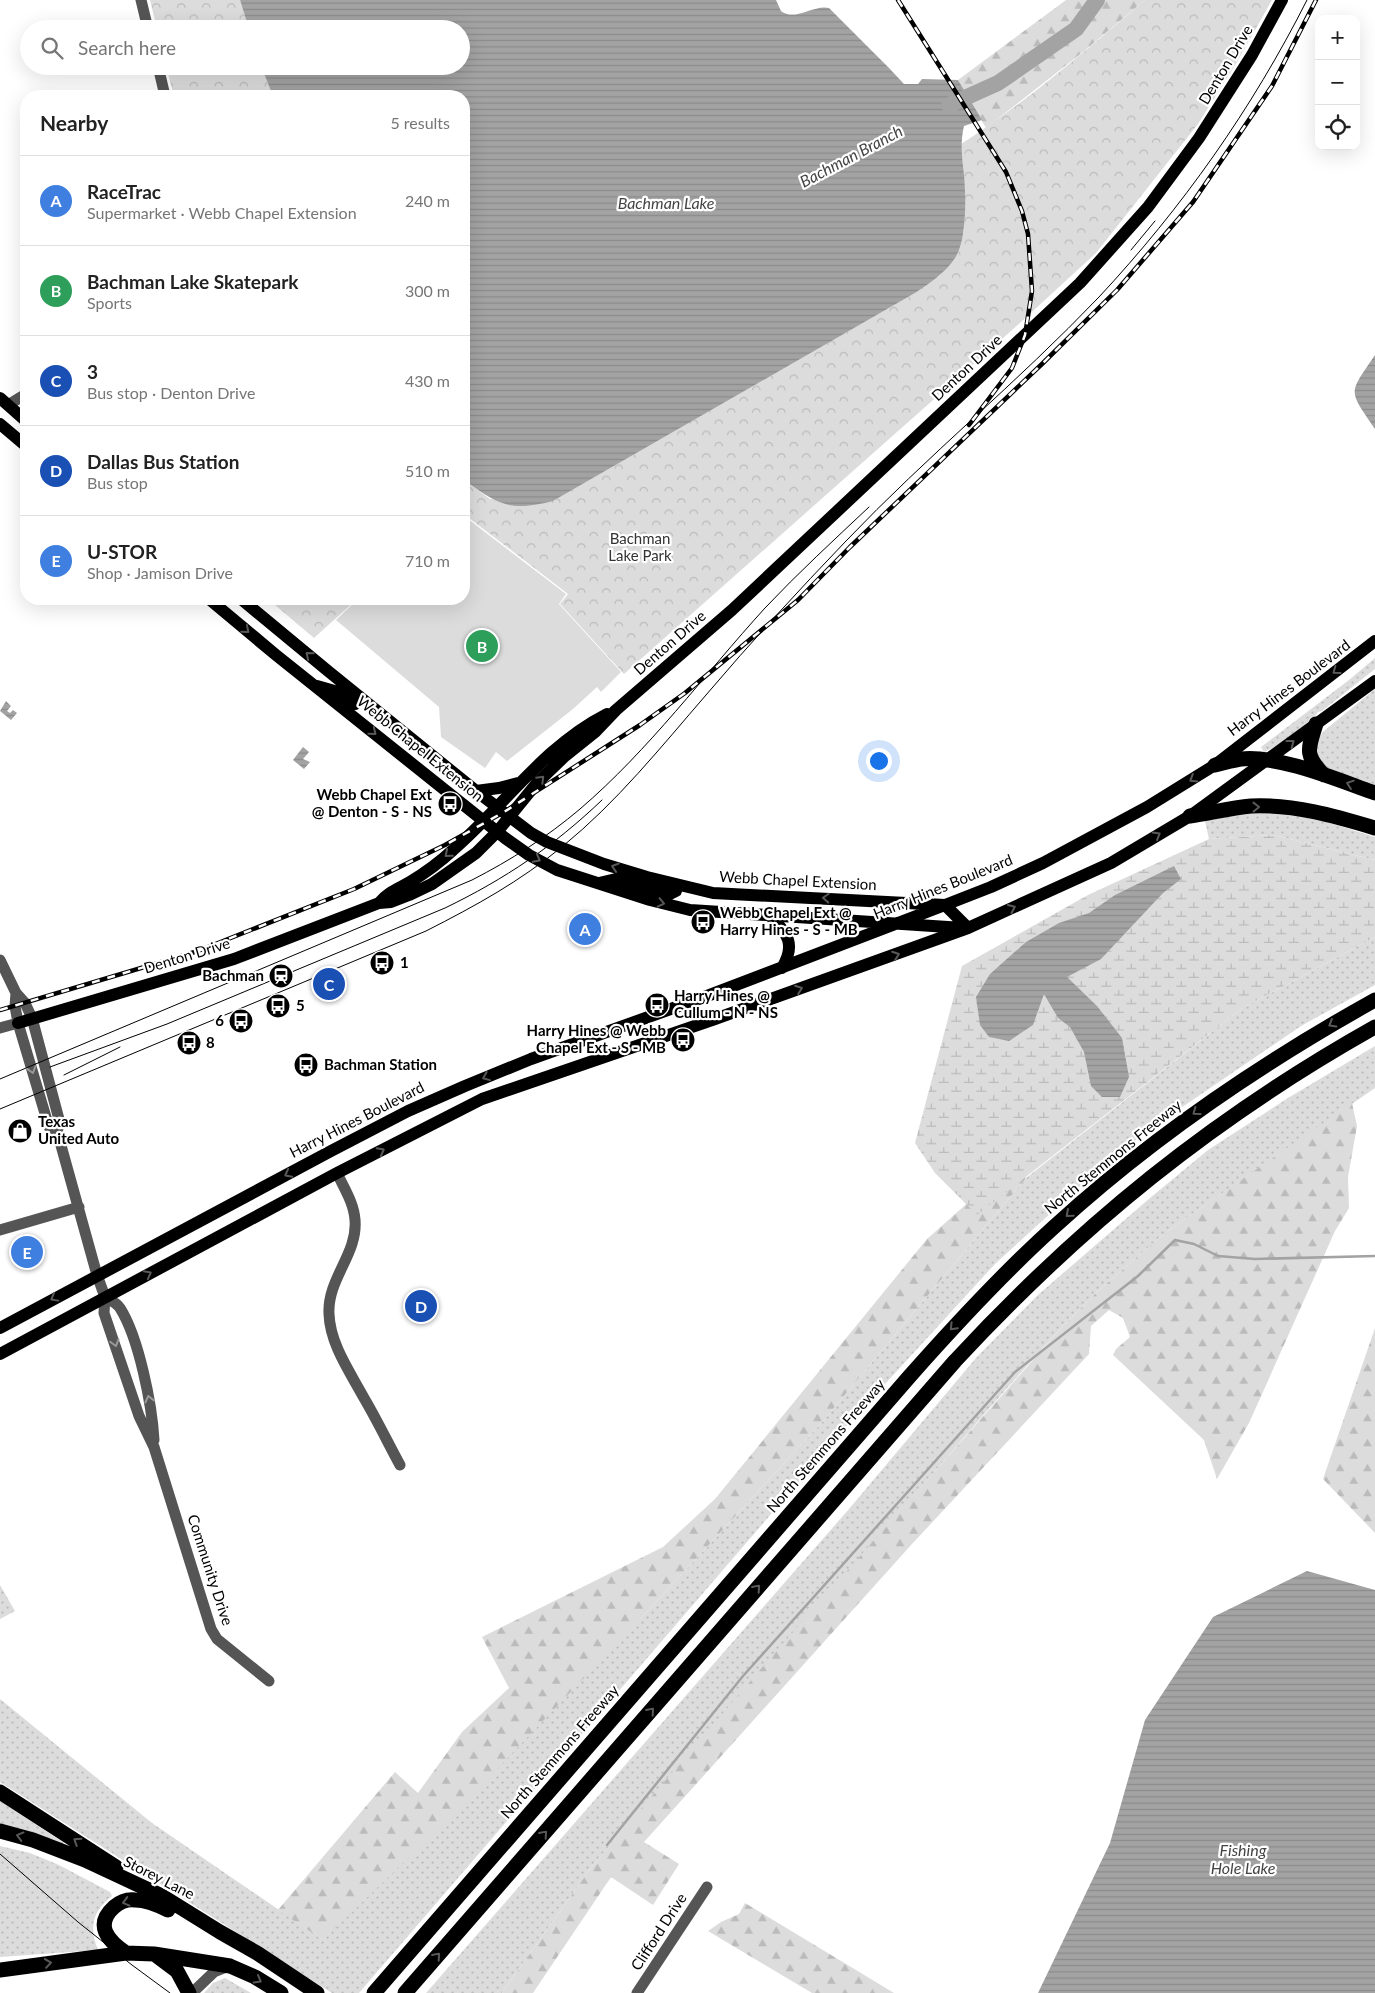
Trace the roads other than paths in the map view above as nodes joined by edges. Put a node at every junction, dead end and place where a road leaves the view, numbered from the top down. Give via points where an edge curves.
1 (142, 0) edge
2 (1282, 0) edge
3 (146, 20) edge
4 (160, 75) edge
5 (164, 90) edge
6 (20, 397) edge
7 (3, 404) edge
8 (20, 416) edge
9 (0, 424) edge
10 (20, 441) edge
11 (216, 605) edge
12 (248, 605) edge
13 (290, 639) junction
14 (1375, 641) edge
15 (276, 655) junction
16 (1375, 681) edge
17 (315, 686) junction
18 (616, 710) junction
19 (381, 714) junction
20 (1316, 724) junction
21 (1267, 760) junction
22 (1215, 765) junction
23 (1325, 776) junction
24 (518, 783) junction
25 (476, 791) junction
26 (1375, 793) edge
27 (497, 806) junction
28 (510, 816) junction
29 (1190, 816) junction
30 (484, 820) junction
31 (1375, 828) edge
32 (497, 832) junction
33 (599, 883) junction
34 (677, 885) junction
35 (379, 903) junction
36 (945, 905) junction
37 (770, 916) junction
38 (899, 923) junction
39 (968, 928) junction
40 (0, 960) edge
41 (782, 968) junction
42 (16, 992) junction
43 (707, 996) junction
44 (1375, 1000) edge
45 (32, 1018) junction
46 (715, 1019) junction
47 (18, 1023) junction
48 (1375, 1027) edge
49 (0, 1028) edge
50 (531, 1059) junction
51 (538, 1080) junction
52 (57, 1131) junction
53 (331, 1151) junction
54 (338, 1173) junction
55 (79, 1207) junction
56 (0, 1230) edge
57 (97, 1275) junction
58 (105, 1296) junction
59 (0, 1328) edge
60 (0, 1354) edge
61 (154, 1447) junction
62 (400, 1466) dead end
63 (269, 1681) dead end
64 (0, 1792) edge
65 (0, 1831) edge
66 (707, 1887) dead end
67 (162, 1896) junction
68 (220, 1932) junction
69 (126, 1953) junction
70 (154, 1954) junction
71 (230, 1966) junction
72 (0, 1970) edge
73 (191, 1993) edge
74 (281, 1993) edge
75 (317, 1993) edge
76 (374, 1993) edge
77 (405, 1993) edge
78 (637, 1993) edge

1 - 3 street
2 - 18 main road, Denton Drive via 1252,55 1199,138 1148,207 1087,276 732,610
4 - 5 street
6 - 7 street
7 - 8 main road
9 - 10 main road
11 -> 15 main road, Webb Chapel Extension
12 - 13 main road, Webb Chapel Extension
13 - 15 main road
19 -> 13 main road, Webb Chapel Extension
14 -> 22 main road, Harry Hines Boulevard
15 - 17 main road, Webb Chapel Extension
16 - 20 main road
17 - 19 main road via 338,692 370,716
17 -> 30 main road, Webb Chapel Extension
18 - 24 main road, Denton Drive via 582,729
28 -> 18 main road, Denton Drive via 537,783
19 - 25 main road, Webb Chapel Extension
21 -> 20 main road
20 - 23 highway via 1309,754 1313,764
21 - 22 highway via 1243,759
21 - 23 highway
21 - 29 main road
22 -> 36 main road, Harry Hines Boulevard via 1088,840 991,887
26 -> 23 highway
24 - 25 main road
24 - 27 main road, Denton Drive
25 - 27 main road, Webb Chapel Extension
27 - 28 main road, Webb Chapel Extension
27 - 30 main road, Denton Drive
28 - 32 main road, Denton Drive
34 -> 28 main road, Webb Chapel Extension via 565,850 532,833
29 -> 31 highway via 1251,806 1276,807 1330,814
39 -> 29 main road via 1111,863
30 - 32 main road, Webb Chapel Extension
30 -> 35 main road, Denton Drive via 439,862 387,894
32 -> 33 main road, Webb Chapel Extension via 557,870
32 - 35 main road, Denton Drive via 476,853 432,884 391,902
33 - 34 main road via 616,879 670,894 676,891
33 -> 37 main road, Webb Chapel Extension via 690,910
36 -> 34 main road, Webb Chapel Extension via 713,893
35 - 45 main road, Denton Drive via 234,958
36 - 38 main road, Harry Hines Boulevard
36 - 39 main road
37 - 38 main road, Webb Chapel Extension
37 - 41 main road via 788,937 788,958
38 - 39 main road, Webb Chapel Extension
38 - 41 main road, Harry Hines Boulevard
46 -> 39 main road
40 - 42 street, Community Drive
41 - 43 main road, Harry Hines Boulevard
42 - 45 street, Community Drive
42 - 47 street, Community Drive
43 - 46 main road
43 - 50 main road, Harry Hines Boulevard
44 -> 76 highway, North Stemmons Freeway via 1212,1100 1123,1168 1018,1261 909,1377
45 - 47 main road, Denton Drive
45 - 52 street, Community Drive via 60,1123
46 - 51 main road
47 - 49 street, Denton Drive
47 -> 52 street, Community Drive via 49,1127
77 -> 48 highway via 955,1361 1025,1288 1099,1219 1216,1127 1300,1070
50 - 51 main road
50 -> 53 main road, Harry Hines Boulevard via 408,1111
54 -> 51 main road via 471,1104
52 - 55 street, Community Drive
53 - 54 main road
53 -> 57 main road, Harry Hines Boulevard
58 -> 54 main road
54 - 62 street via 352,1206 356,1230 332,1287 330,1326 340,1354
55 - 56 street
55 - 57 street, Community Drive
57 - 58 street, Community Drive
57 -> 59 main road, Harry Hines Boulevard
58 - 60 main road
58 -> 61 street, Community Drive via 104,1313 139,1416
61 -> 58 street, Community Drive via 152,1413 130,1330 118,1305
61 - 63 street, Community Drive via 211,1629 217,1639
67 -> 64 highway
67 -> 65 highway, Storey Lane via 84,1860
66 - 78 street, Clifford Drive
67 - 68 highway, Storey Lane
68 -> 69 highway via 144,1900 133,1899 120,1902 104,1920 104,1928 115,1946
68 - 75 highway, Storey Lane
69 - 70 highway
72 -> 69 highway
70 - 71 highway
70 - 73 highway via 178,1971
71 - 73 street via 214,1972
71 -> 74 highway

